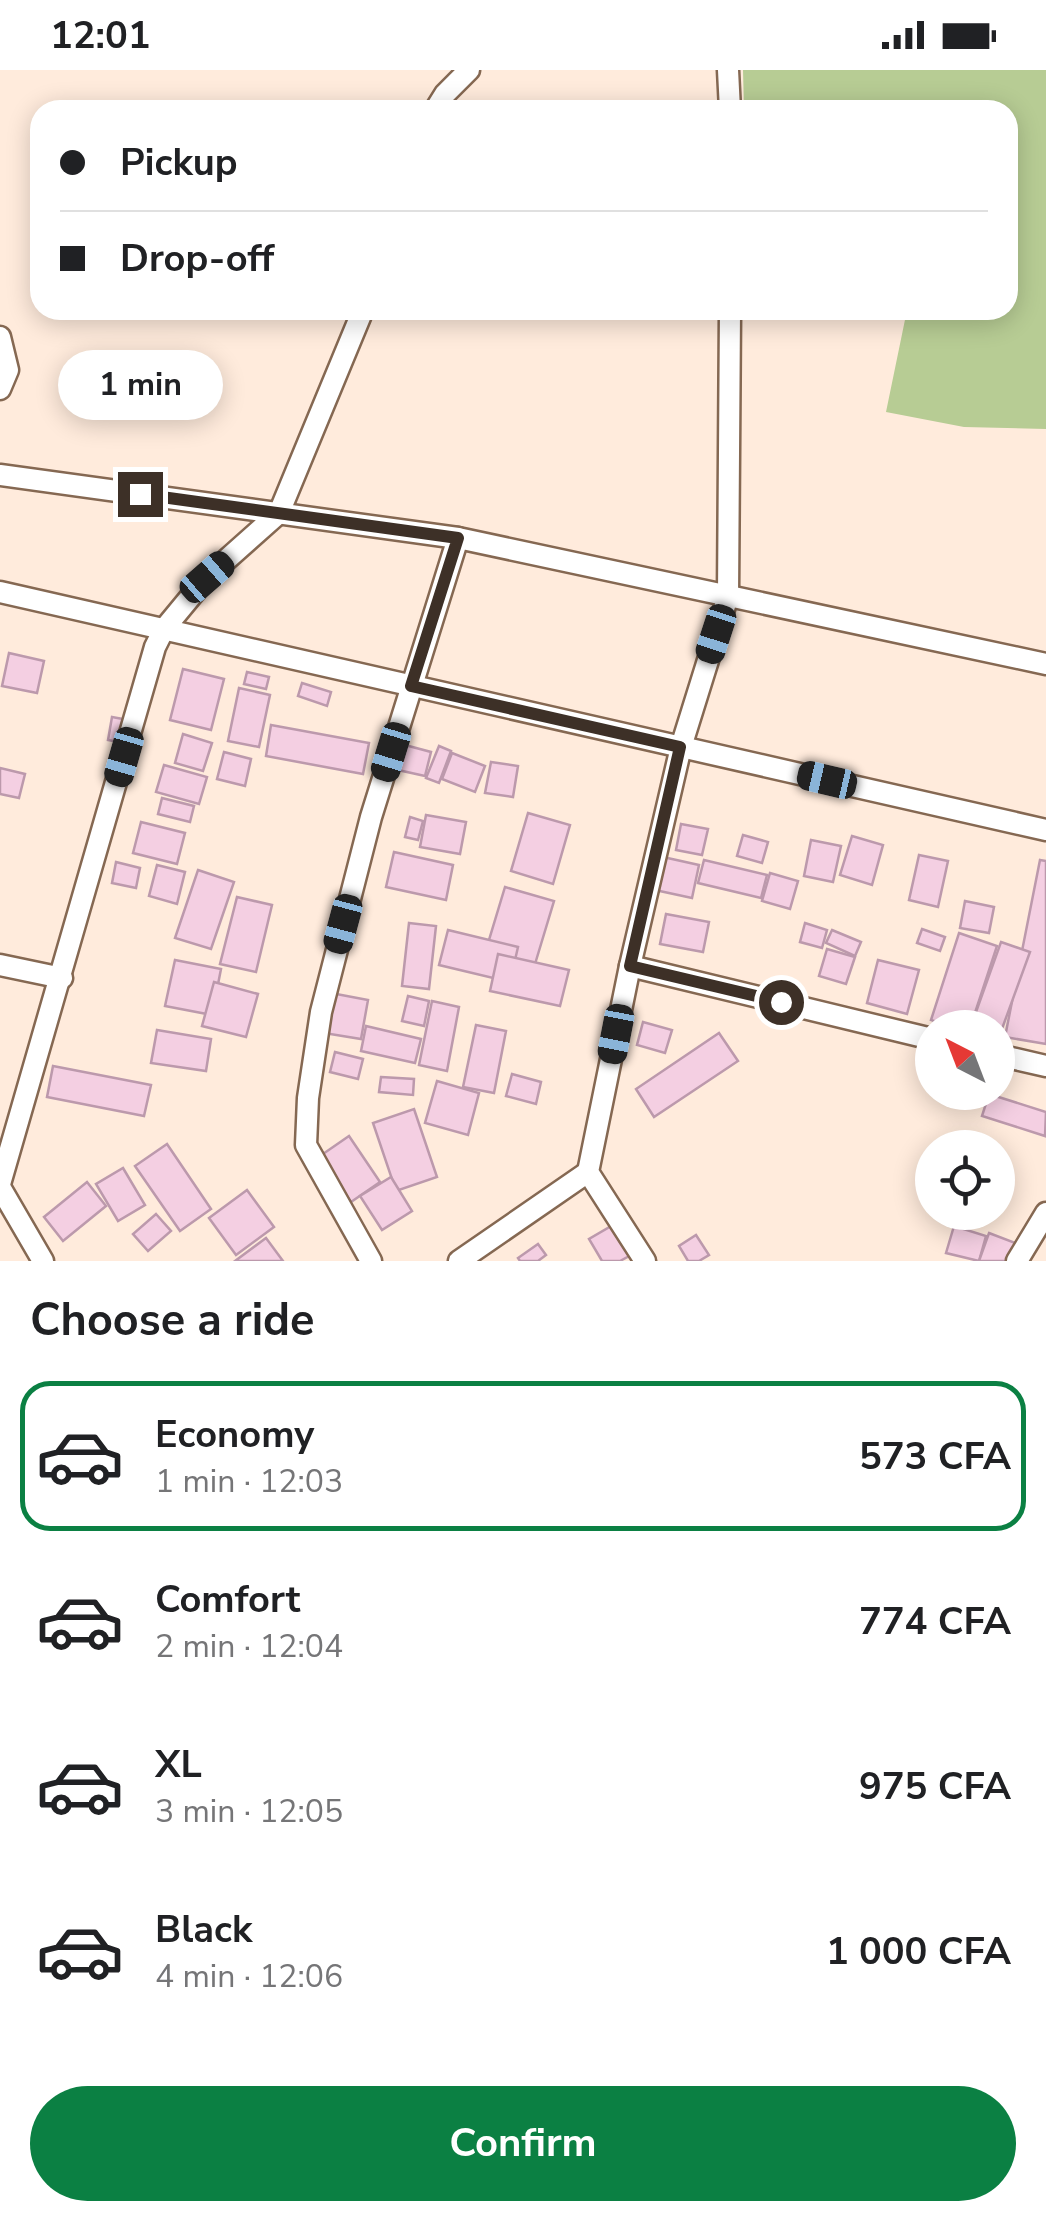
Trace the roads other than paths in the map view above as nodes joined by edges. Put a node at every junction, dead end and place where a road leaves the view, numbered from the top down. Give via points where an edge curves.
1 (469, 70) edge
2 (728, 70) edge
3 (441, 100) edge
4 (730, 100) edge
5 (359, 320) edge
6 (730, 320) edge
7 (0, 337) edge
8 (0, 389) edge
9 (0, 475) edge
10 (280, 513) junction
11 (458, 538) junction
12 (0, 592) edge
13 (728, 596) junction
14 (164, 629) junction
15 (1046, 664) edge
16 (411, 686) junction
17 (680, 747) junction
18 (1046, 830) edge
19 (0, 965) edge
20 (630, 966) junction
21 (62, 978) junction
22 (915, 1035) edge
23 (1015, 1059) edge
24 (1046, 1066) edge
25 (588, 1172) junction
26 (0, 1186) edge
27 (1046, 1213) edge
28 (43, 1261) edge
29 (372, 1261) edge
30 (458, 1261) edge
31 (645, 1261) edge
32 (1017, 1261) edge

1 - 3 street
2 - 4 street
5 - 10 street
6 - 13 street
7 - 8 street via 8,370
9 - 10 street
10 - 11 street
10 - 14 street via 207,577
11 - 13 street
11 - 16 street
12 - 14 street
13 - 15 street
13 - 17 street
14 - 16 street
14 - 21 street
16 - 17 street
16 - 29 street via 321,1012 304,1137
17 - 18 street
17 - 20 street
19 - 21 street
20 - 22 street
20 - 25 street
21 - 26 street
23 - 24 street
25 - 30 street
25 - 31 street
26 - 28 street
27 - 32 street

